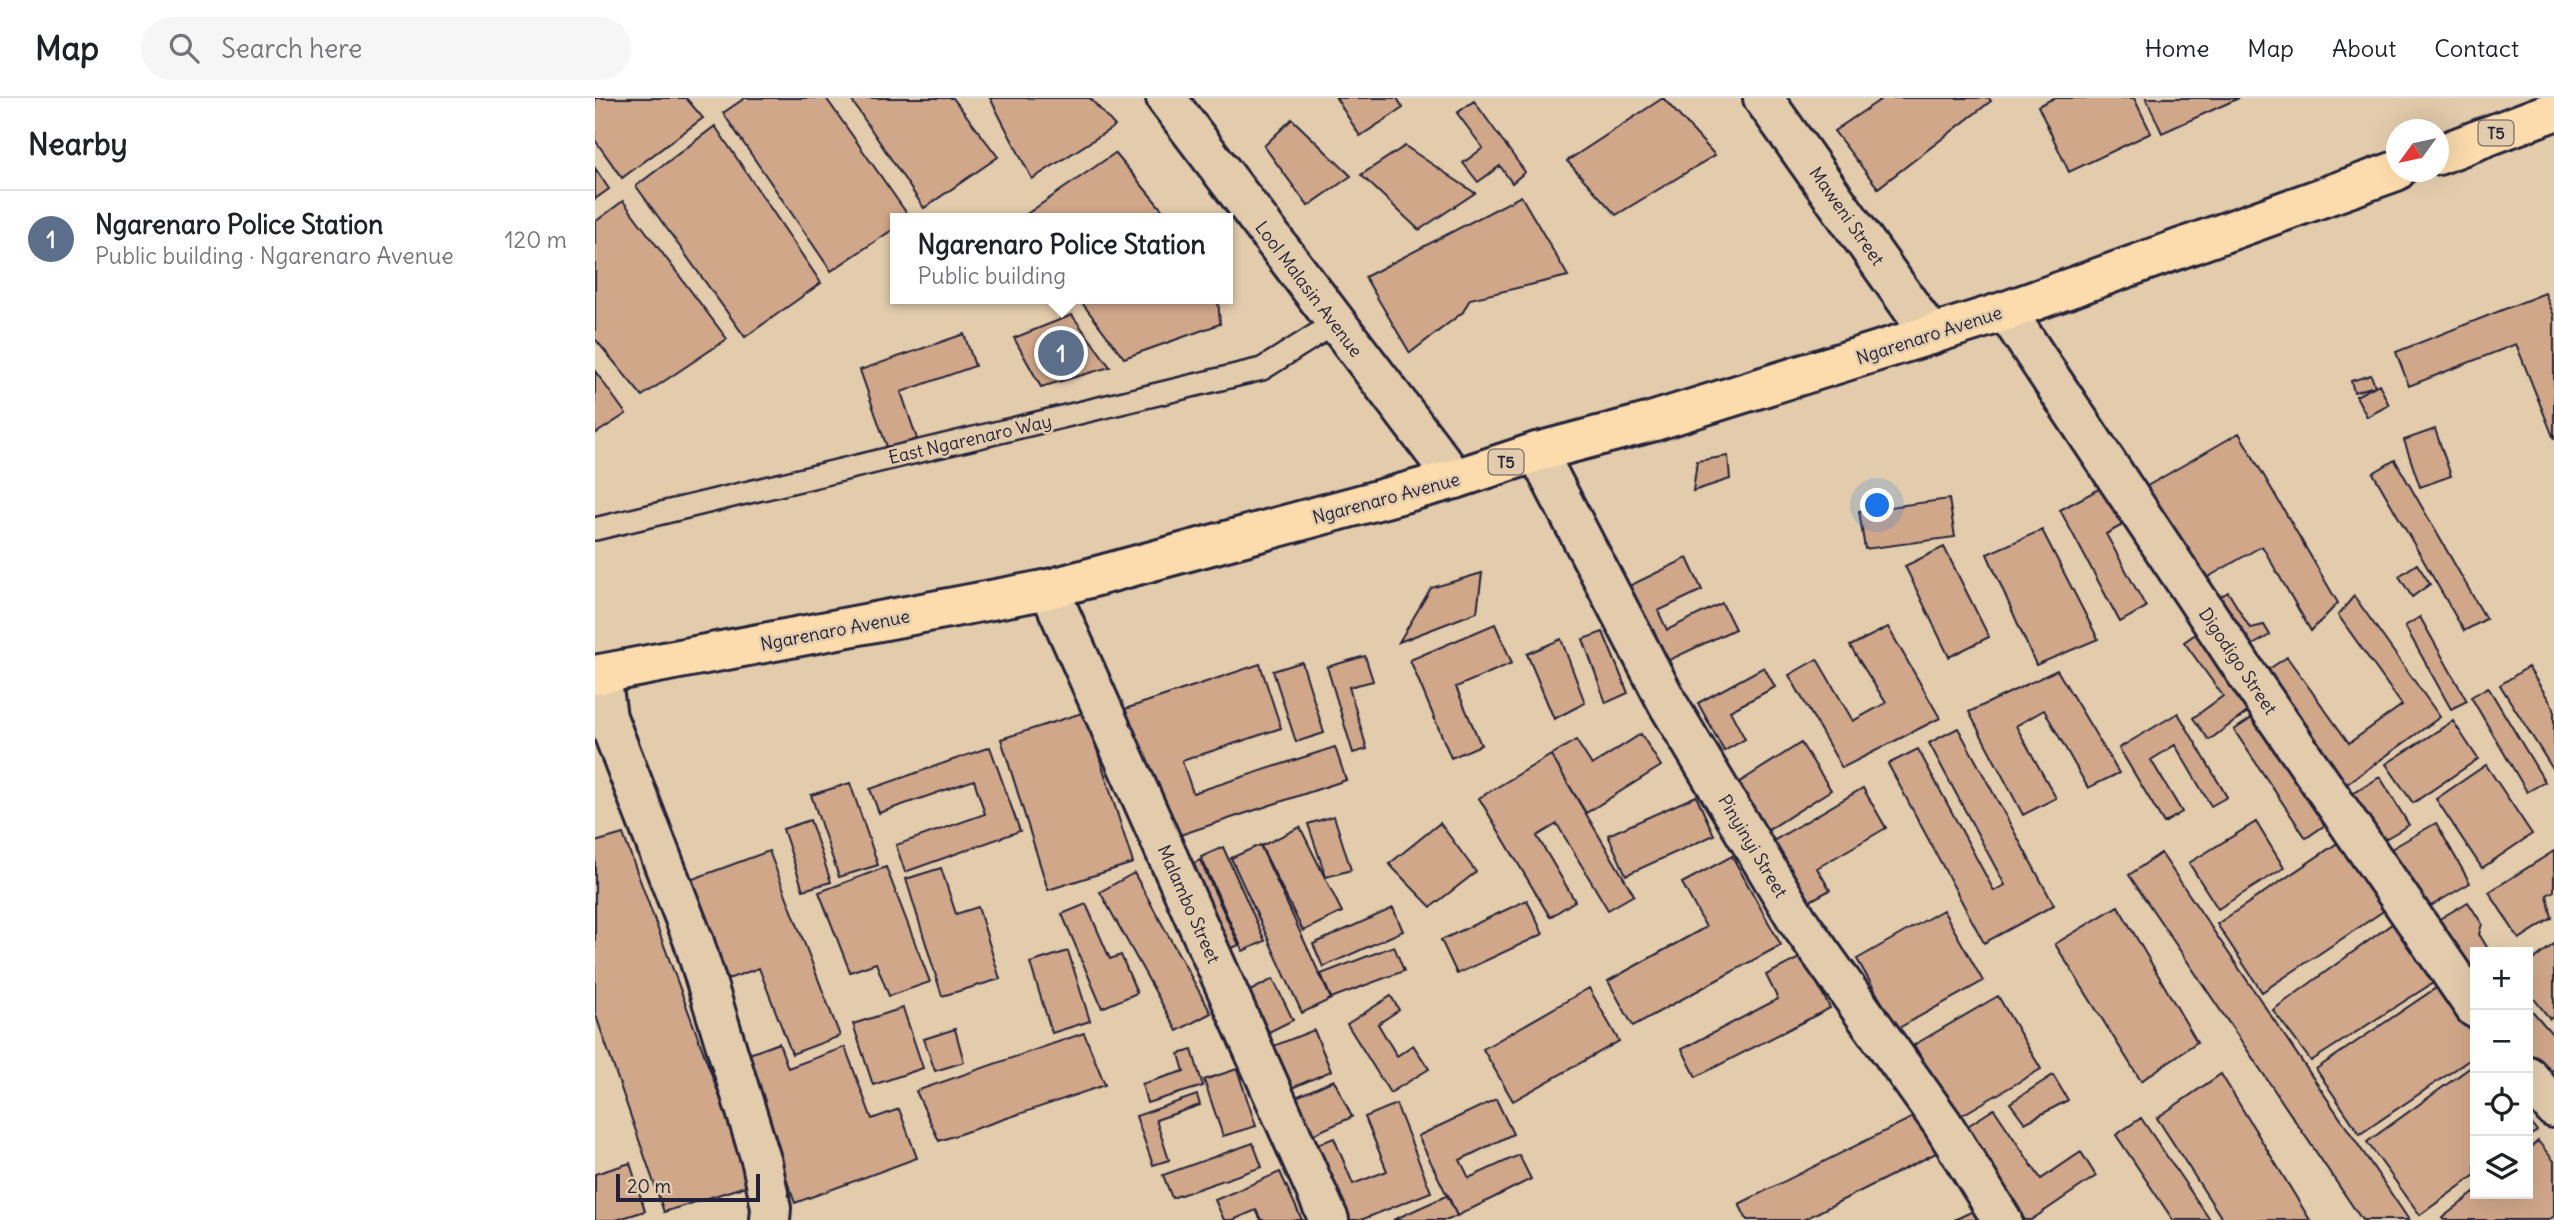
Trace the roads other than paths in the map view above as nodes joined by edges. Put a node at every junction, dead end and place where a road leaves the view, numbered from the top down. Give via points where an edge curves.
1 (1165, 98) edge
2 (1763, 98) edge
3 (2554, 111) edge
4 (2449, 151) edge
5 (2386, 175) edge
6 (2006, 311) junction
7 (1335, 323) junction
8 (1931, 335) junction
9 (1537, 452) junction
10 (1455, 479) junction
11 (595, 529) edge
12 (1049, 589) junction
13 (598, 675) edge
14 (2470, 1001) edge
15 (2533, 1082) edge
16 (2554, 1108) edge
17 (770, 1220) edge
18 (1329, 1220) edge
19 (2002, 1220) edge

1 - 7 street, Lool Malasin Avenue
2 - 8 street, Maweni Street
3 - 4 highway, T5
5 - 6 highway, Ngarenaro Avenue / T5
6 - 8 highway, Ngarenaro Avenue / T5
6 - 14 street, Digodigo Street
7 - 10 street, Lool Malasin Avenue
7 - 11 lane, East Ngarenaro Way via 1262,369
8 - 9 highway, Ngarenaro Avenue / T5 via 1651,422
9 - 10 highway, Ngarenaro Avenue / T5
9 - 19 street, Pinyinyi Street via 1668,704 1798,921 1942,1123
10 - 12 highway, Ngarenaro Avenue / T5
12 - 13 highway, Ngarenaro Avenue / T5
12 - 18 street, Malambo Street
13 - 17 street via 607,717 694,942 762,1163
15 - 16 street

